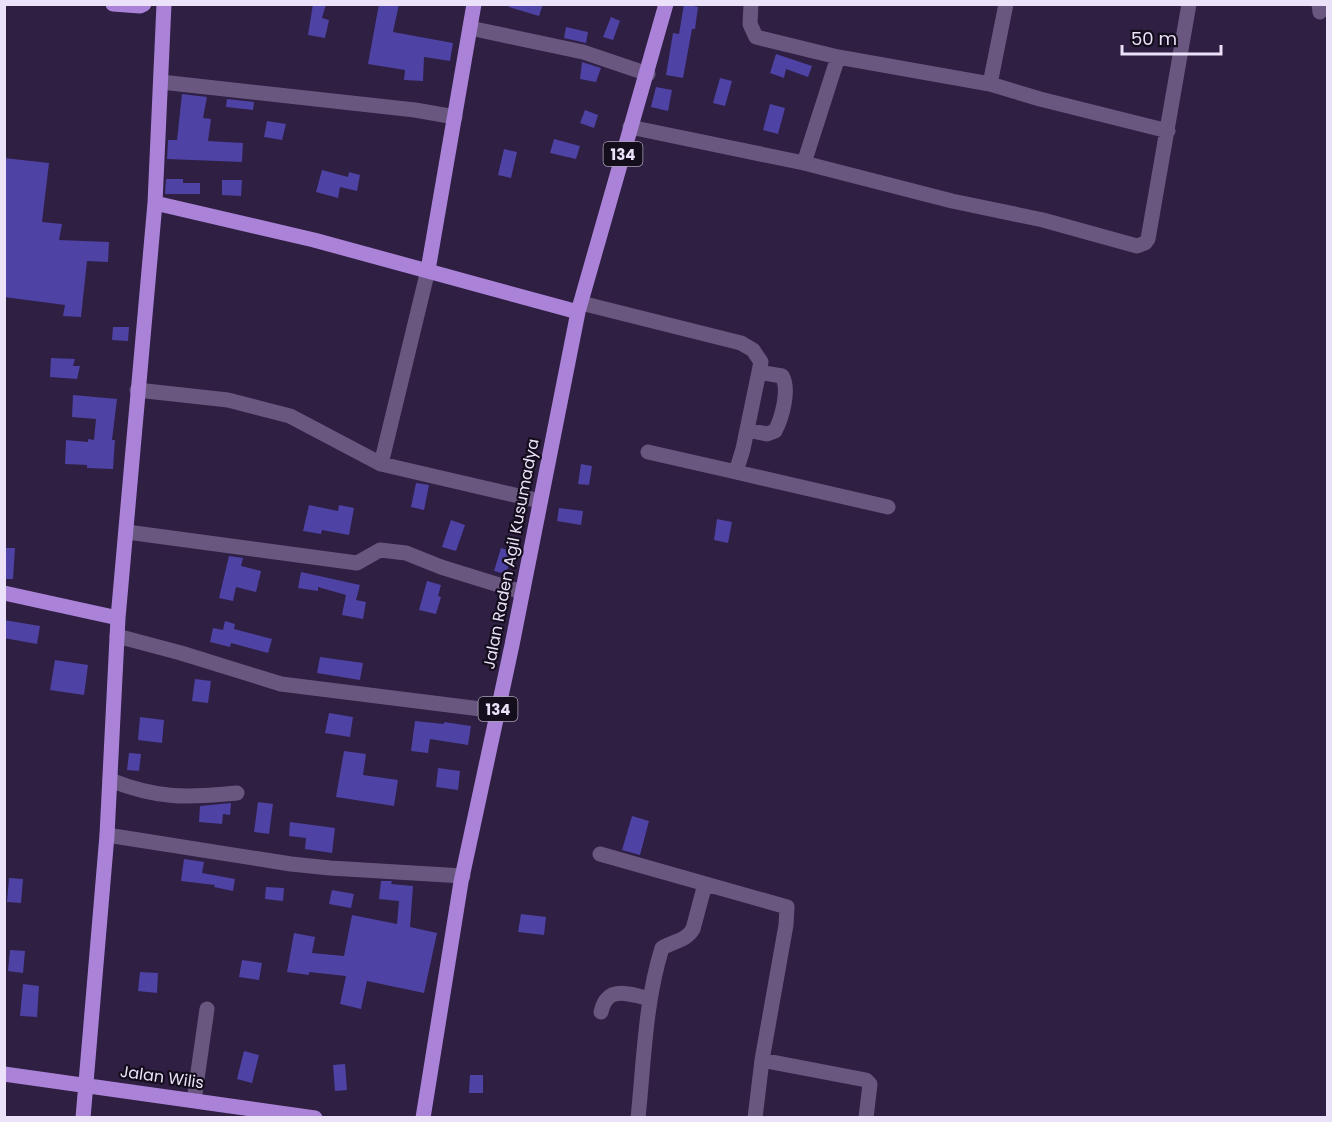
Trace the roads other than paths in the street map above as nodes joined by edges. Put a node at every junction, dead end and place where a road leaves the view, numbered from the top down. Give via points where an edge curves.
1 (113, 4) edge
2 (144, 4) edge
3 (164, 4) edge
4 (474, 4) edge
5 (666, 4) edge
6 (752, 4) edge
7 (1006, 4) edge
8 (1189, 4) edge
9 (470, 28) junction
10 (837, 57) junction
11 (648, 74) junction
12 (161, 82) junction
13 (990, 84) junction
14 (455, 117) junction
15 (630, 128) junction
16 (1168, 131) junction
17 (804, 163) junction
18 (155, 202) junction
19 (428, 270) junction
20 (579, 307) junction
21 (759, 372) junction
22 (137, 390) junction
23 (747, 430) junction
24 (648, 452) dead end
25 (381, 464) junction
26 (736, 472) junction
27 (540, 501) junction
28 (888, 507) dead end
29 (127, 532) junction
30 (522, 592) junction
31 (4, 593) edge
32 (118, 618) junction
33 (117, 636) junction
34 (497, 711) junction
35 (110, 780) junction
36 (237, 793) dead end
37 (107, 835) junction
38 (600, 854) dead end
39 (463, 876) junction
40 (705, 884) junction
41 (650, 999) junction
42 (207, 1009) dead end
43 (600, 1012) dead end
44 (762, 1060) junction
45 (4, 1074) edge
46 (85, 1084) junction
47 (194, 1100) junction
48 (83, 1118) edge
49 (315, 1118) edge
50 (423, 1118) edge
51 (638, 1118) edge
52 (755, 1118) edge
53 (866, 1118) edge

1 - 2 main road
3 - 12 main road
4 - 9 main road
5 - 11 main road, Jalan Raden Agil Kusumadya / 134
6 - 10 street via 750,24 756,37
7 - 13 street
8 - 16 street
9 - 11 street via 583,52
9 - 14 main road
10 - 13 street
10 - 17 street
11 - 15 main road, Jalan Raden Agil Kusumadya / 134
12 - 14 street
12 - 18 main road
13 - 16 street
14 - 19 main road
15 - 17 street
15 - 20 main road, Jalan Raden Agil Kusumadya / 134
16 - 17 street via 1148,239 1137,246
18 - 19 main road
18 - 22 main road
19 - 20 main road
19 - 25 street
20 - 21 street via 741,343 758,356
20 - 27 main road, Jalan Raden Agil Kusumadya / 134
21 - 23 street
21 - 23 street via 782,376 784,399 775,431 767,434
22 - 25 street via 228,400 290,416
22 - 29 main road
23 - 26 street
24 - 26 street
25 - 27 street
26 - 28 street
27 - 30 main road, Jalan Raden Agil Kusumadya / 134
29 - 30 street via 357,562 388,550
29 - 32 main road
30 - 34 main road, Jalan Raden Agil Kusumadya / 134
31 - 32 main road
32 - 33 main road
33 - 34 street via 281,684
33 - 35 main road
34 - 39 main road, Jalan Raden Agil Kusumadya / 134
35 - 36 street via 141,792 177,797
35 - 37 main road
37 - 39 street via 291,864
37 - 46 main road
38 - 40 street
39 - 50 main road, Jalan Raden Agil Kusumadya / 134
40 - 41 street via 690,934 662,948
40 - 44 street via 787,907
41 - 43 street via 613,994
41 - 51 street
42 - 47 street
44 - 52 street
44 - 53 street via 868,1082
45 - 46 main road, Jalan Wilis
46 - 47 main road, Jalan Wilis
46 - 48 main road
47 - 49 main road, Jalan Wilis

